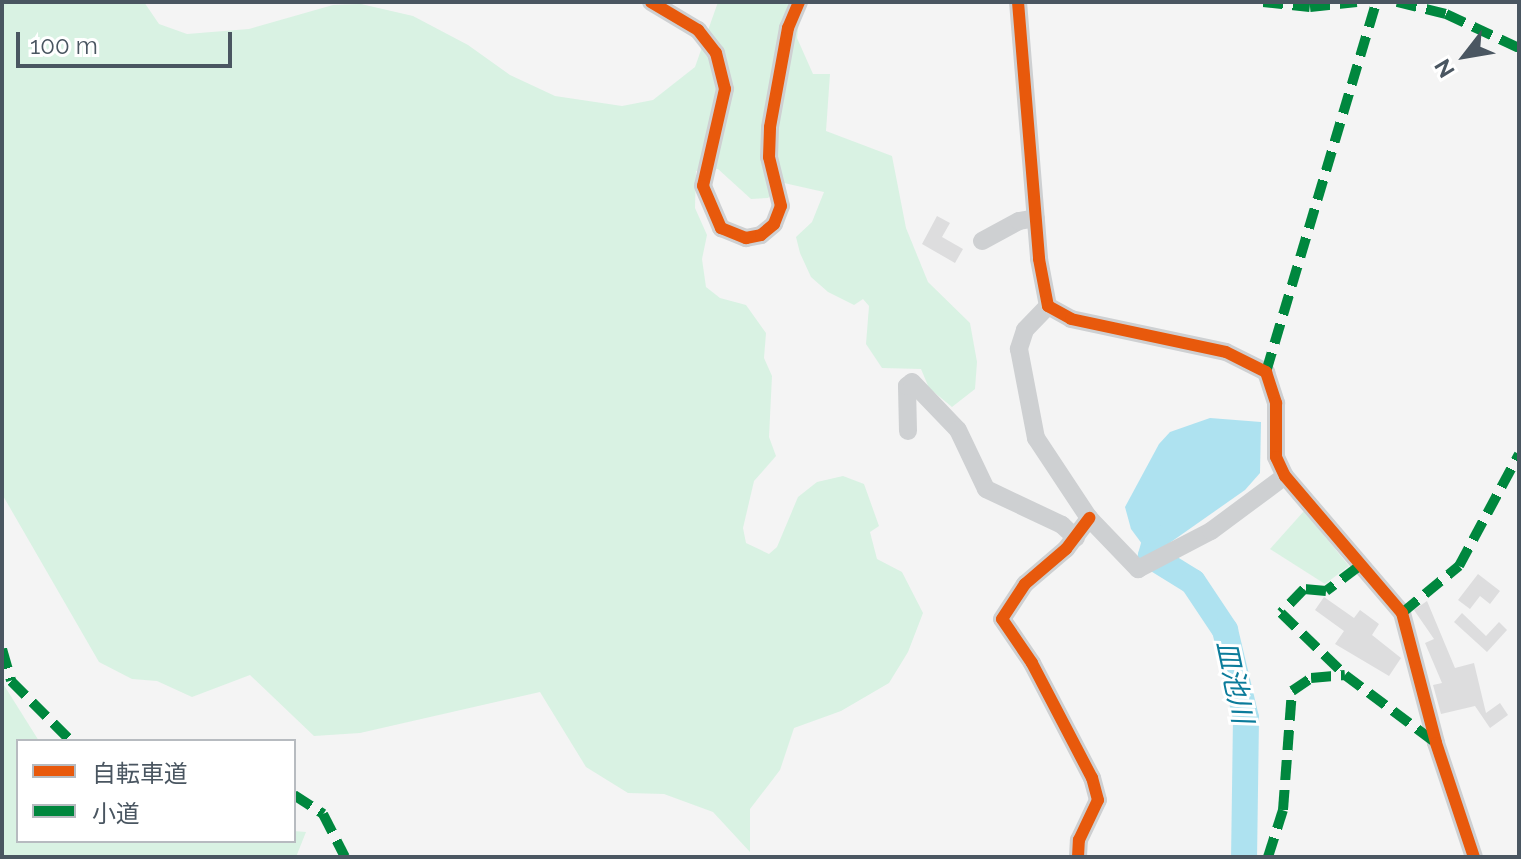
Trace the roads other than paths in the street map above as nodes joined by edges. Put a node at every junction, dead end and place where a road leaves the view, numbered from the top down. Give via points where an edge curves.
1 (651, 2) edge
2 (799, 2) edge
3 (1018, 2) edge
4 (1036, 218) junction
5 (982, 241) dead end
6 (1048, 306) junction
7 (908, 431) dead end
8 (1285, 476) junction
9 (1089, 518) junction
10 (1076, 538) junction
11 (1078, 857) edge
12 (1474, 857) edge

1 - 2 street via 698,30 716,53 725,89 703,186 721,228 746,238 761,235 774,224 781,206 769,157 770,127 788,28
3 - 4 street
4 - 5 street
4 - 6 street
6 - 8 street via 1071,319 1226,352 1266,372 1276,403 1276,457
6 - 9 street via 1025,330 1020,374 1036,438
7 - 10 street via 907,386 912,382 958,430 986,489 1062,525
8 - 9 street via 1211,531 1138,569
8 - 12 street via 1402,613 1436,743
9 - 10 street
10 - 11 street via 1025,584 1002,619 1032,663 1092,778 1098,800 1079,840

